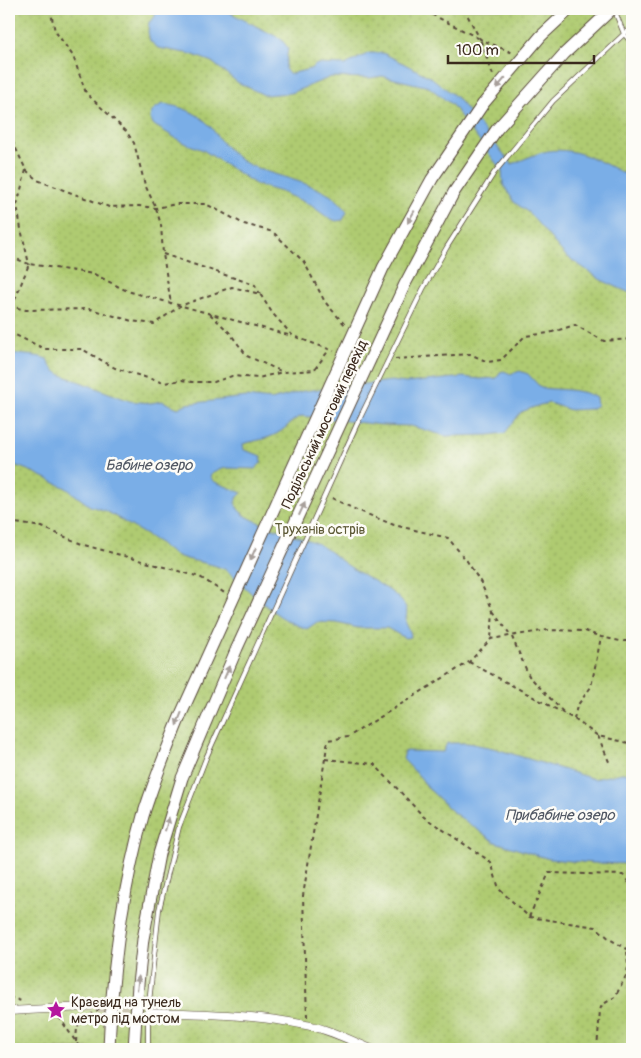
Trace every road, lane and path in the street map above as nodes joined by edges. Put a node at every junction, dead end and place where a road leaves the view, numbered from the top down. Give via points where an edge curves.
1 (50, 9) edge
2 (426, 9) edge
3 (464, 9) edge
4 (570, 9) edge
5 (613, 9) edge
6 (632, 28) edge
7 (624, 34) junction
8 (480, 39) junction
9 (632, 43) edge
10 (518, 55) dead end
11 (9, 134) edge
12 (26, 170) junction
13 (156, 208) junction
14 (163, 254) junction
15 (9, 256) edge
16 (29, 264) junction
17 (260, 294) junction
18 (171, 304) junction
19 (180, 306) junction
20 (10, 307) edge
21 (210, 314) junction
22 (348, 327) dead end
23 (9, 332) edge
24 (293, 336) junction
25 (632, 339) edge
26 (329, 350) junction
27 (337, 351) dead end
28 (387, 361) junction
29 (283, 372) junction
30 (325, 494) junction
31 (9, 522) edge
32 (230, 597) dead end
33 (493, 612) junction
34 (512, 637) junction
35 (601, 637) junction
36 (491, 638) junction
37 (632, 641) edge
38 (469, 662) junction
39 (567, 716) junction
40 (574, 719) junction
41 (598, 736) junction
42 (632, 740) edge
43 (325, 759) junction
44 (610, 764) dead end
45 (632, 887) edge
46 (529, 917) junction
47 (632, 935) edge
48 (627, 948) junction
49 (632, 948) edge
50 (632, 952) edge
51 (85, 1007) tunnel mouth
52 (53, 1008) junction
53 (100, 1008) dead end
54 (9, 1011) edge
55 (148, 1012) junction
56 (307, 1025) junction
57 (76, 1042) junction
58 (79, 1049) edge
59 (109, 1049) edge
60 (134, 1049) edge
61 (148, 1049) edge
62 (371, 1049) edge
63 (596, 1049) edge

1 - 13 path via 55,31 73,56 86,93 126,131 134,143 144,185
2 - 8 path
3 - 8 path
4 -> 59 main road, Подільський мостовий перехід, bridge via 541,36 483,104 432,179 383,268 182,712 144,816 131,872 115,969
5 - 7 lane
60 -> 5 main road, Подільський мостовий перехід, bridge via 143,939 159,854 182,778 241,639 405,284 454,192 497,129 564,54
6 - 7 lane
7 - 9 lane
7 - 28 lane via 553,101 494,173 442,255
8 - 10 path
11 - 12 path
12 - 13 path via 37,180 109,207
12 - 16 path via 17,205
13 - 14 path
13 - 22 path via 206,204 244,224 273,232 304,262 325,302
14 - 17 path via 249,282
14 - 18 path
15 - 16 path
16 - 18 path via 94,274 128,291
16 - 20 path
17 - 19 path via 232,287
17 - 24 path
18 - 19 path
19 - 20 path via 154,324 90,309 26,310
19 - 21 path
21 - 24 path
21 - 29 path via 247,356
23 - 29 path via 45,349 82,349 115,368 164,383 182,380 214,382 232,376 258,378
24 - 26 path
25 - 28 path via 604,341 575,325 525,336 501,360 488,362 470,354
26 - 27 path
26 - 29 path via 314,370
28 - 30 lane
30 - 33 path via 394,525 448,538 481,583
30 - 55 lane via 206,758 180,827 159,910
31 - 32 path via 42,527 84,546 200,577
33 - 34 path
33 - 36 path
34 - 35 path via 548,630 585,630
34 - 36 path
34 - 39 path via 529,676
35 - 37 path via 620,642
35 - 40 path via 591,687 578,706
36 - 38 path
38 - 39 path
38 - 43 path via 348,737 328,740
39 - 40 path
40 - 41 path
41 - 42 path via 629,743
41 - 44 path
43 - 46 path via 374,764 424,817 491,862 499,889
43 - 56 path via 303,896
45 - 46 path via 623,875 549,873
46 - 48 path via 596,927
47 - 48 path
48 - 49 path
48 - 50 path
48 - 63 path via 627,974 615,997 602,1005
51 - 52 street
52 - 54 street
52 - 57 path
53 - 57 path via 80,1023
55 - 56 street via 223,1015
55 - 61 lane
56 - 62 street
57 - 58 path

